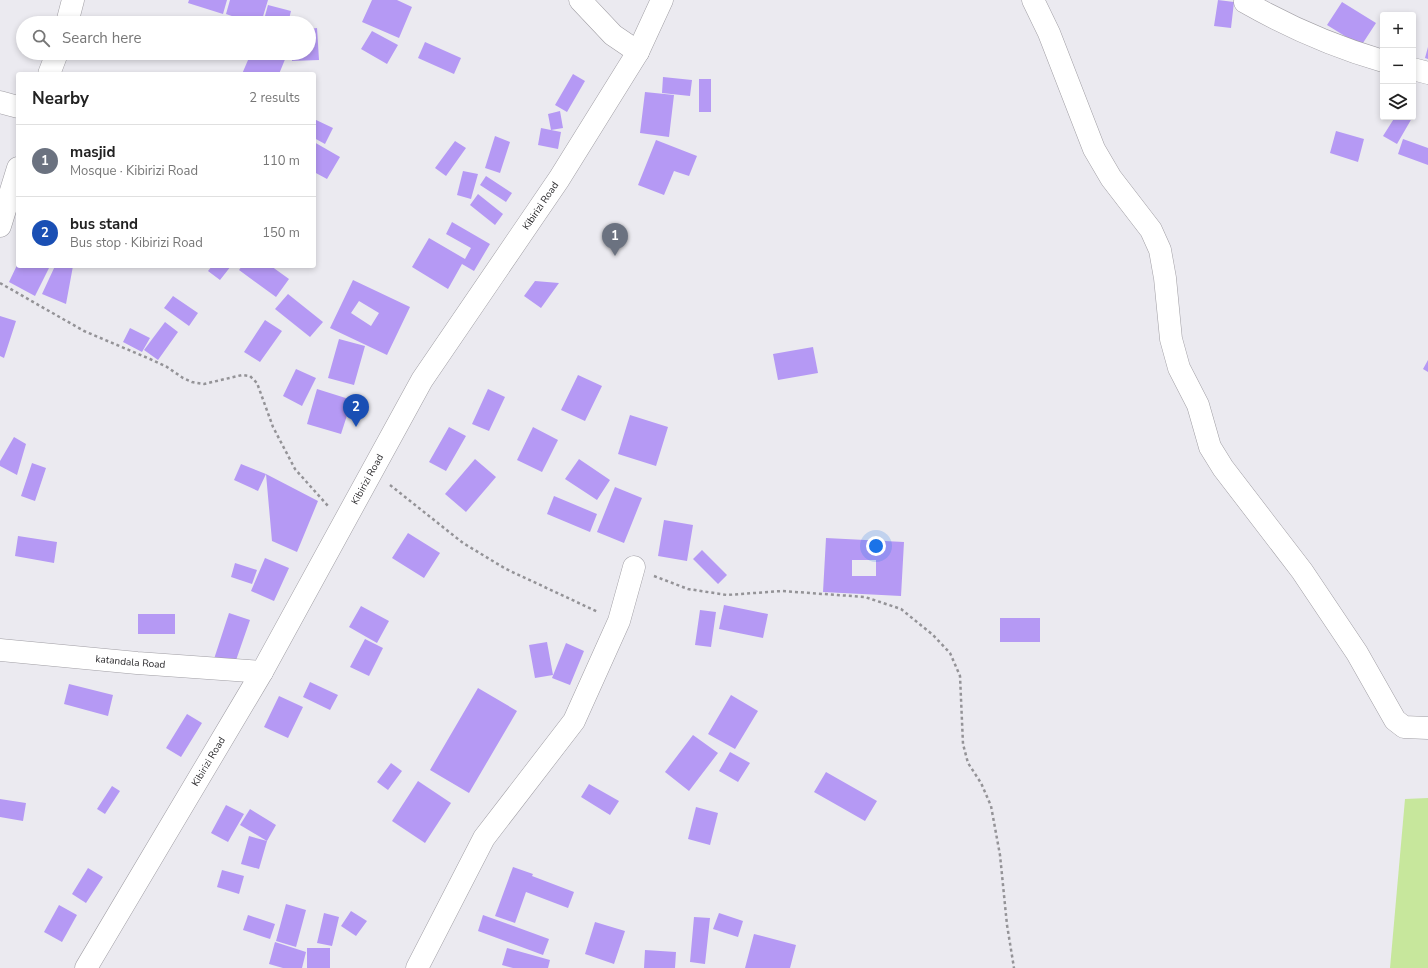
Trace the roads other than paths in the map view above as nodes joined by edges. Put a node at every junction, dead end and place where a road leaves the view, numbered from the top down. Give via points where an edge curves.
1 (73, 0) edge
2 (580, 0) edge
3 (662, 0) edge
4 (1033, 0) edge
5 (1245, 2) dead end
6 (69, 16) edge
7 (638, 52) junction
8 (1380, 59) edge
9 (54, 60) edge
10 (1416, 70) edge
11 (50, 72) edge
12 (1428, 74) edge
13 (0, 102) edge
14 (16, 107) edge
15 (16, 174) edge
16 (0, 226) edge
17 (634, 567) road end
18 (0, 650) edge
19 (262, 672) junction
20 (1428, 728) edge
21 (86, 968) edge
22 (417, 968) edge

1 - 6 street
2 - 7 street via 613,35
3 - 7 street, Kibirizi Road
4 - 20 street via 1094,149 1111,178 1151,230 1160,250 1171,339 1179,368 1198,405 1210,447 1302,571 1357,653 1394,720 1404,727
5 - 8 street via 1328,43
7 - 19 street, Kibirizi Road via 559,180 422,380
9 - 11 street
10 - 12 street
13 - 14 street
15 - 16 street
17 - 22 street via 618,621 574,721 484,838
18 - 19 street, katandala Road
19 - 21 street, Kibirizi Road

